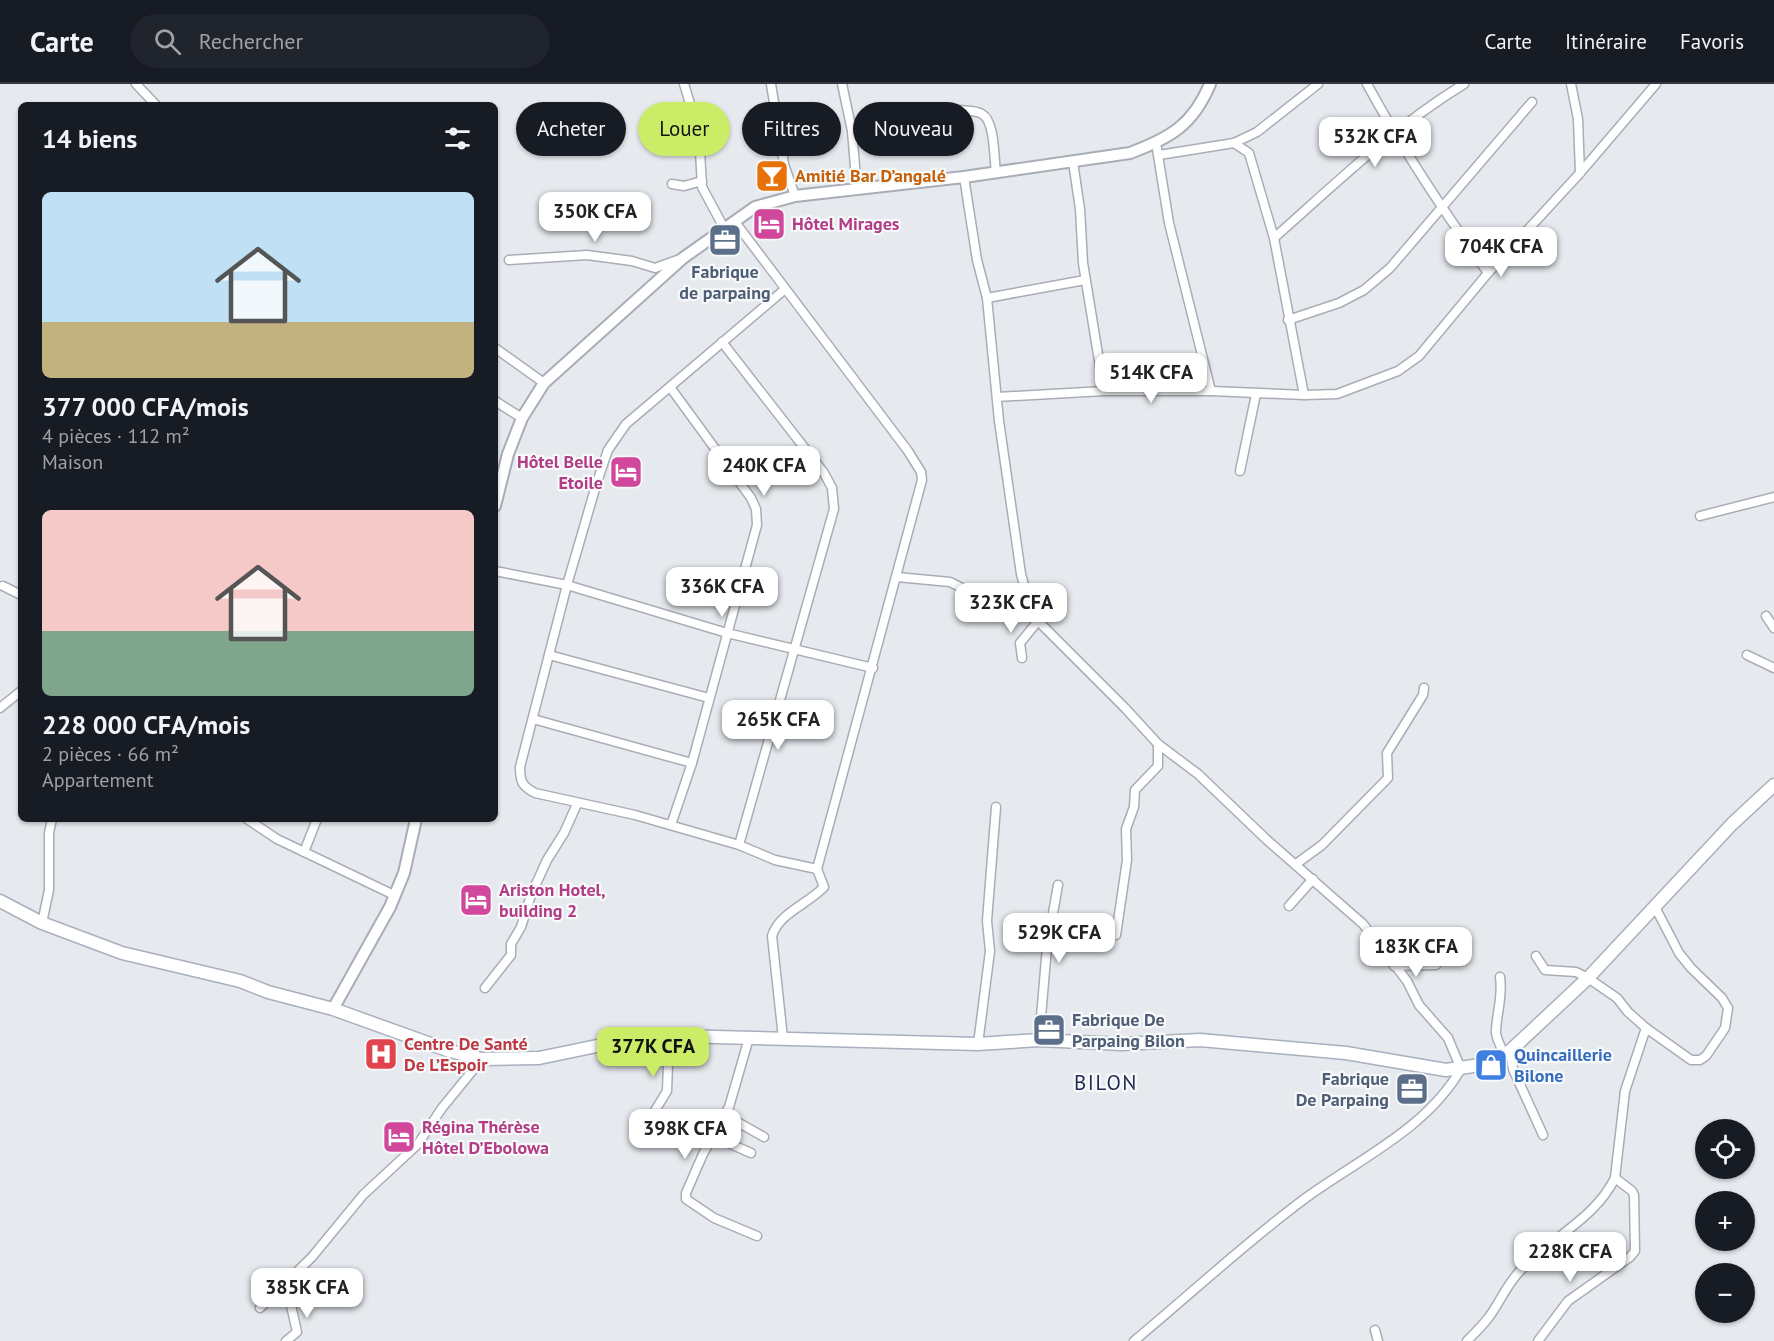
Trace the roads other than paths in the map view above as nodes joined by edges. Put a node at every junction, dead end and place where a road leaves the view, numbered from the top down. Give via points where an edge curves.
1 (136, 84) edge
2 (684, 84) edge
3 (771, 84) edge
4 (842, 84) edge
5 (1210, 84) edge
6 (1318, 84) edge
7 (1367, 84) edge
8 (1464, 84) edge
9 (1571, 84) edge
10 (1656, 84) edge
11 (153, 102) edge
12 (1532, 102) dead end
13 (852, 131) junction
14 (1394, 133) junction
15 (1252, 134) junction
16 (1156, 143) junction
17 (1234, 143) junction
18 (1249, 153) junction
19 (1159, 155) junction
20 (1073, 162) junction
21 (996, 173) junction
22 (1580, 173) junction
23 (964, 177) junction
24 (702, 181) junction
25 (672, 184) dead end
26 (857, 190) junction
27 (795, 196) junction
28 (1442, 209) junction
29 (735, 222) junction
30 (724, 228) junction
31 (1274, 238) junction
32 (683, 258) junction
33 (509, 260) dead end
34 (1488, 273) junction
35 (1085, 280) junction
36 (784, 290) junction
37 (987, 298) junction
38 (1288, 320) junction
39 (722, 342) junction
40 (498, 350) edge
41 (544, 383) junction
42 (670, 387) junction
43 (1104, 391) junction
44 (1211, 391) junction
45 (1256, 394) junction
46 (1304, 395) junction
47 (997, 397) junction
48 (498, 403) edge
49 (522, 418) junction
50 (1240, 471) dead end
51 (498, 494) edge
52 (1774, 497) edge
53 (1700, 516) dead end
54 (498, 572) edge
55 (897, 578) junction
56 (567, 585) junction
57 (3, 586) dead end
58 (18, 594) edge
59 (1027, 596) junction
60 (1766, 616) dead end
61 (1038, 621) junction
62 (1774, 628) edge
63 (727, 633) junction
64 (792, 650) junction
65 (549, 655) junction
66 (1748, 655) dead end
67 (1022, 658) dead end
68 (873, 668) junction
69 (1774, 668) edge
70 (1424, 688) dead end
71 (18, 693) edge
72 (709, 698) junction
73 (0, 708) edge
74 (534, 719) junction
75 (1158, 744) junction
76 (692, 763) junction
77 (1774, 785) edge
78 (577, 804) junction
79 (996, 807) dead end
80 (51, 822) edge
81 (251, 822) edge
82 (316, 822) edge
83 (415, 822) edge
84 (671, 825) junction
85 (739, 845) junction
86 (304, 852) junction
87 (1296, 864) junction
88 (817, 869) junction
89 (1313, 879) junction
90 (1058, 885) dead end
91 (394, 895) junction
92 (0, 901) edge
93 (1654, 905) junction
94 (1289, 906) dead end
95 (42, 922) junction
96 (1116, 935) dead end
97 (1536, 956) dead end
98 (1436, 964) dead end
99 (1394, 966) junction
100 (1500, 977) dead end
101 (1588, 978) junction
102 (485, 988) dead end
103 (333, 1009) junction
104 (1646, 1028) junction
105 (669, 1037) junction
106 (749, 1038) junction
107 (783, 1038) junction
108 (1039, 1040) junction
109 (978, 1044) junction
110 (1506, 1052) junction
111 (482, 1059) junction
112 (1461, 1069) junction
113 (725, 1115) junction
114 (648, 1122) dead end
115 (717, 1130) junction
116 (1543, 1135) dead end
117 (764, 1137) dead end
118 (751, 1153) dead end
119 (1615, 1179) junction
120 (757, 1236) dead end
121 (286, 1282) junction
122 (260, 1308) dead end
123 (1375, 1330) dead end
124 (286, 1341) edge
125 (1134, 1341) edge
126 (1378, 1341) edge
127 (1467, 1341) edge
128 (1538, 1341) edge

1 - 11 street
2 - 24 street via 699,134
3 - 27 street via 784,164
4 - 13 street
5 - 16 street via 1188,122
6 - 15 street
7 - 14 street
8 - 14 street
9 - 22 street via 1578,119
10 - 22 street
12 - 28 street
13 - 21 street via 958,110 976,111 990,122
13 - 26 street
14 - 28 street
14 - 31 street
15 - 17 street
15 - 18 street
16 - 19 street
16 - 20 street via 1130,153
17 - 18 street
17 - 19 street
18 - 31 street
19 - 44 street via 1169,223
20 - 21 street
20 - 35 street
21 - 23 street
22 - 34 street
23 - 26 street
23 - 37 street
24 - 25 street via 684,186
24 - 30 street
26 - 27 street
27 - 29 street via 755,207
28 - 34 street
28 - 38 street via 1390,268 1364,290
29 - 30 street
29 - 36 street
30 - 32 street
31 - 38 street
32 - 33 street via 655,268 587,255
32 - 41 street
34 - 46 street via 1419,356 1398,371 1337,394
35 - 37 street
35 - 43 street
36 - 39 street
36 - 55 street via 921,472 921,487
37 - 47 street
38 - 46 street
39 - 42 street
39 - 64 street via 824,473 835,498
40 - 41 street
41 - 49 street
42 - 56 street via 626,424 608,450
42 - 63 street via 756,509 757,525
43 - 44 street
43 - 47 street
44 - 45 street
45 - 46 street
45 - 50 street
47 - 59 street via 1014,533
48 - 49 street
49 - 51 street
52 - 53 street
54 - 56 street
55 - 59 street via 950,582 968,591
55 - 68 street
56 - 63 street
56 - 65 street
57 - 58 street
59 - 61 street
60 - 62 street
61 - 67 street via 1020,643
61 - 75 street
63 - 64 street
63 - 72 street
64 - 68 street
64 - 85 street
65 - 72 street
65 - 74 street
66 - 69 street
68 - 88 street
70 - 87 street via 1387,753 1388,778 1322,845
71 - 73 street
72 - 76 street
74 - 76 street
74 - 78 street via 520,767 520,782 535,793
75 - 87 street via 1198,774
75 - 96 street via 1158,766 1135,790 1126,829 1127,860
76 - 84 street
77 - 93 main road
78 - 84 street
78 - 102 street via 531,896 511,944 511,955
79 - 109 street via 987,921 990,951
80 - 95 street via 49,890
81 - 86 street
82 - 86 street
83 - 91 street via 404,873
84 - 85 street
85 - 88 street via 775,860
86 - 91 street
87 - 89 street
88 - 107 street via 824,887 790,912 772,936
89 - 94 street
89 - 99 street via 1363,924
90 - 108 street via 1047,947
91 - 103 street
92 - 95 main road
93 - 101 main road
93 - 104 street via 1679,953 1728,1008 1725,1028 1700,1060 1691,1060
95 - 103 main road via 122,953 240,981
97 - 101 street via 1545,970 1576,972
98 - 99 street
99 - 112 street via 1419,1005 1448,1038
100 - 110 street via 1496,1034
101 - 104 street via 1617,998
101 - 110 main road
103 - 111 main road
104 - 119 street via 1625,1091
105 - 106 main road
105 - 111 main road via 616,1042 539,1058
105 - 114 street via 667,1091
106 - 107 main road
106 - 113 street
107 - 109 main road
108 - 109 main road
108 - 112 main road via 1122,1044 1200,1040 1346,1053 1436,1069
110 - 112 main road
110 - 116 street
111 - 121 street via 418,1144 363,1195
112 - 125 street via 1449,1090 1405,1132 1307,1197
113 - 115 street
113 - 117 street
115 - 118 street via 726,1142
115 - 120 street via 696,1168 686,1199 714,1218
119 - 127 street via 1594,1209 1517,1273 1489,1317
119 - 128 street via 1634,1195 1635,1251 1568,1301
121 - 122 street
121 - 124 street via 297,1332
123 - 126 street

